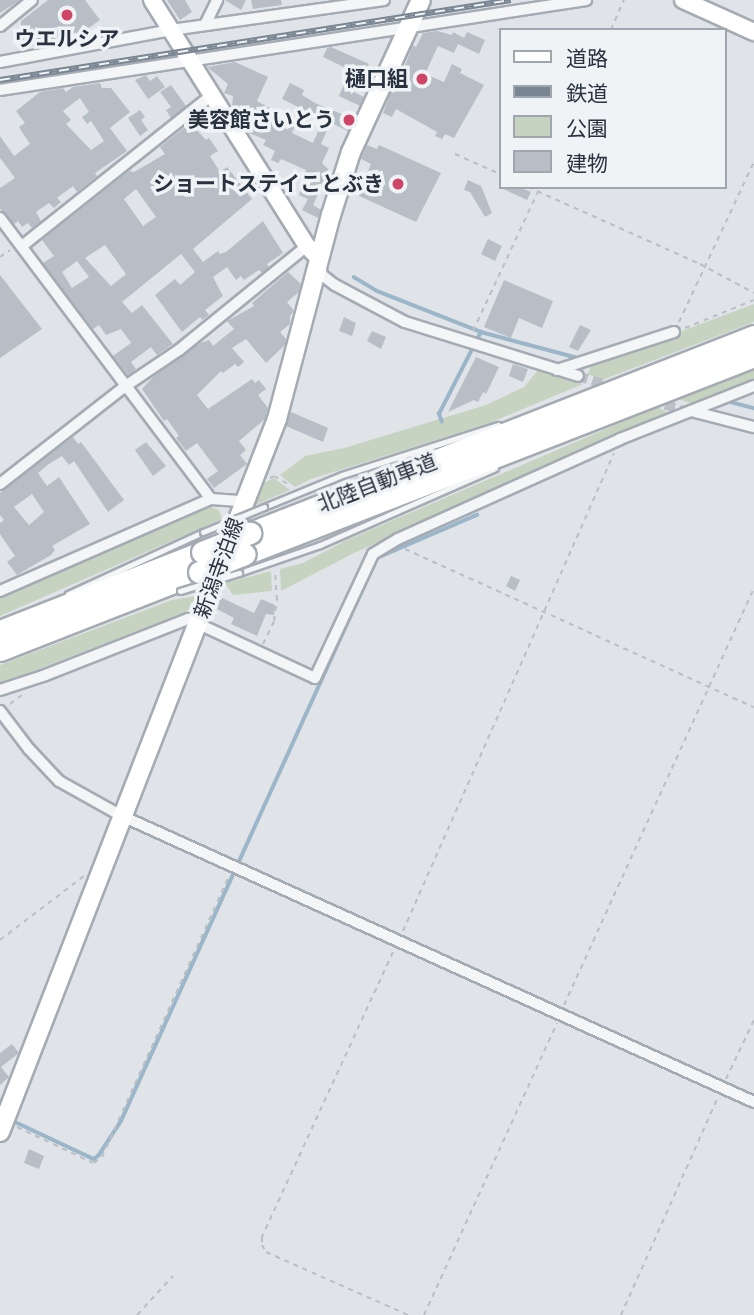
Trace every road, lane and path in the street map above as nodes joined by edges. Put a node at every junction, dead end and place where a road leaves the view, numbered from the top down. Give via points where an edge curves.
1 (33, 0) edge
2 (152, 0) edge
3 (217, 0) edge
4 (384, 0) edge
5 (421, 0) edge
6 (586, 0) edge
7 (624, 0) edge
8 (683, 0) edge
9 (1, 24) edge
10 (205, 25) junction
11 (612, 28) edge
12 (407, 29) junction
13 (171, 30) junction
14 (754, 32) edge
15 (0, 62) edge
16 (190, 62) junction
17 (0, 90) edge
18 (212, 95) junction
19 (455, 154) dead end
20 (754, 162) edge
21 (498, 173) edge
22 (539, 189) edge
23 (0, 218) edge
24 (20, 244) junction
25 (313, 253) junction
26 (0, 257) edge
27 (706, 267) junction
28 (754, 293) edge
29 (754, 300) edge
30 (674, 332) junction
31 (754, 336) edge
32 (468, 342) junction
33 (713, 352) junction
34 (754, 356) edge
35 (557, 370) junction
36 (578, 376) tunnel mouth
37 (754, 386) edge
38 (124, 387) junction
39 (635, 403) junction
40 (550, 407) dead end
41 (687, 411) junction
42 (511, 421) dead end
43 (754, 427) edge
44 (620, 439) junction
45 (524, 454) dead end
46 (502, 464) dead end
47 (274, 476) dead end
48 (0, 484) edge
49 (288, 484) dead end
50 (211, 499) junction
51 (243, 501) junction
52 (398, 540) junction
53 (201, 552) junction
54 (242, 564) junction
55 (275, 574) dead end
56 (754, 589) edge
57 (0, 592) edge
58 (170, 594) dead end
59 (137, 605) dead end
60 (544, 613) junction
61 (198, 625) junction
62 (0, 630) edge
63 (261, 648) dead end
64 (0, 650) edge
65 (0, 655) edge
66 (709, 687) junction
67 (0, 690) edge
68 (754, 707) edge
69 (0, 711) edge
70 (122, 816) junction
71 (104, 860) junction
72 (232, 865) junction
73 (0, 940) edge
74 (399, 941) junction
75 (560, 1016) junction
76 (754, 1020) edge
77 (722, 1088) junction
78 (754, 1102) edge
79 (1, 1127) edge
80 (173, 1276) dead end
81 (137, 1315) edge
82 (408, 1315) edge
83 (424, 1315) edge
84 (621, 1315) edge

1 - 9 street
2 - 13 street
3 - 10 street
4 - 10 street
5 - 12 main road, 新潟寺泊線
6 - 12 street
7 - 11 path
8 - 14 street
10 - 13 street
12 - 16 street
12 - 25 main road, 新潟寺泊線 via 351,152
13 - 15 street
13 - 16 street
16 - 17 street
16 - 18 street
18 - 24 street
18 - 25 street
19 - 21 path
20 - 27 path
22 - 27 path
22 - 32 path
23 - 24 street
24 - 26 path
24 - 38 street
25 - 32 street via 322,275 365,303 405,322
25 - 38 street
25 - 51 main road, 新潟寺泊線 via 277,419
27 - 28 path
27 - 30 path
29 - 30 path
30 - 35 street
31 - 33 highway, 北陸自動車道
32 - 35 street
33 - 40 lane
33 - 53 highway, 北陸自動車道, bridge
34 - 39 highway, 北陸自動車道
35 - 36 street
37 - 41 street
38 - 48 street
38 - 50 street
39 - 45 lane
39 - 54 highway, 北陸自動車道
41 - 43 street
41 - 44 street
42 - 53 lane, bridge via 342,475 264,507
44 - 52 street
44 - 60 path
46 - 54 lane via 320,545
47 - 49 path
50 - 51 street
50 - 57 street
51 - 61 main road, 新潟寺泊線
52 - 60 path via 404,548
52 - 61 street via 373,554 315,678
53 - 54 highway, 北陸自動車道, bridge
53 - 62 highway, 北陸自動車道
53 - 64 highway, 北陸自動車道
54 - 58 lane, bridge
55 - 63 path via 274,621
56 - 66 path
59 - 65 lane
60 - 66 path
60 - 74 path
61 - 67 street via 188,619
61 - 70 main road, 新潟寺泊線
66 - 68 path
66 - 75 path
69 - 70 street via 59,781
70 - 71 main road, 新潟寺泊線
70 - 72 street
71 - 73 path
71 - 79 main road, 新潟寺泊線
72 - 74 street
72 - 79 path via 102,1157 94,1163
74 - 75 street
74 - 82 path via 262,1245 267,1252
75 - 77 street
75 - 83 path
76 - 77 path
77 - 78 street
77 - 84 path
80 - 81 path

